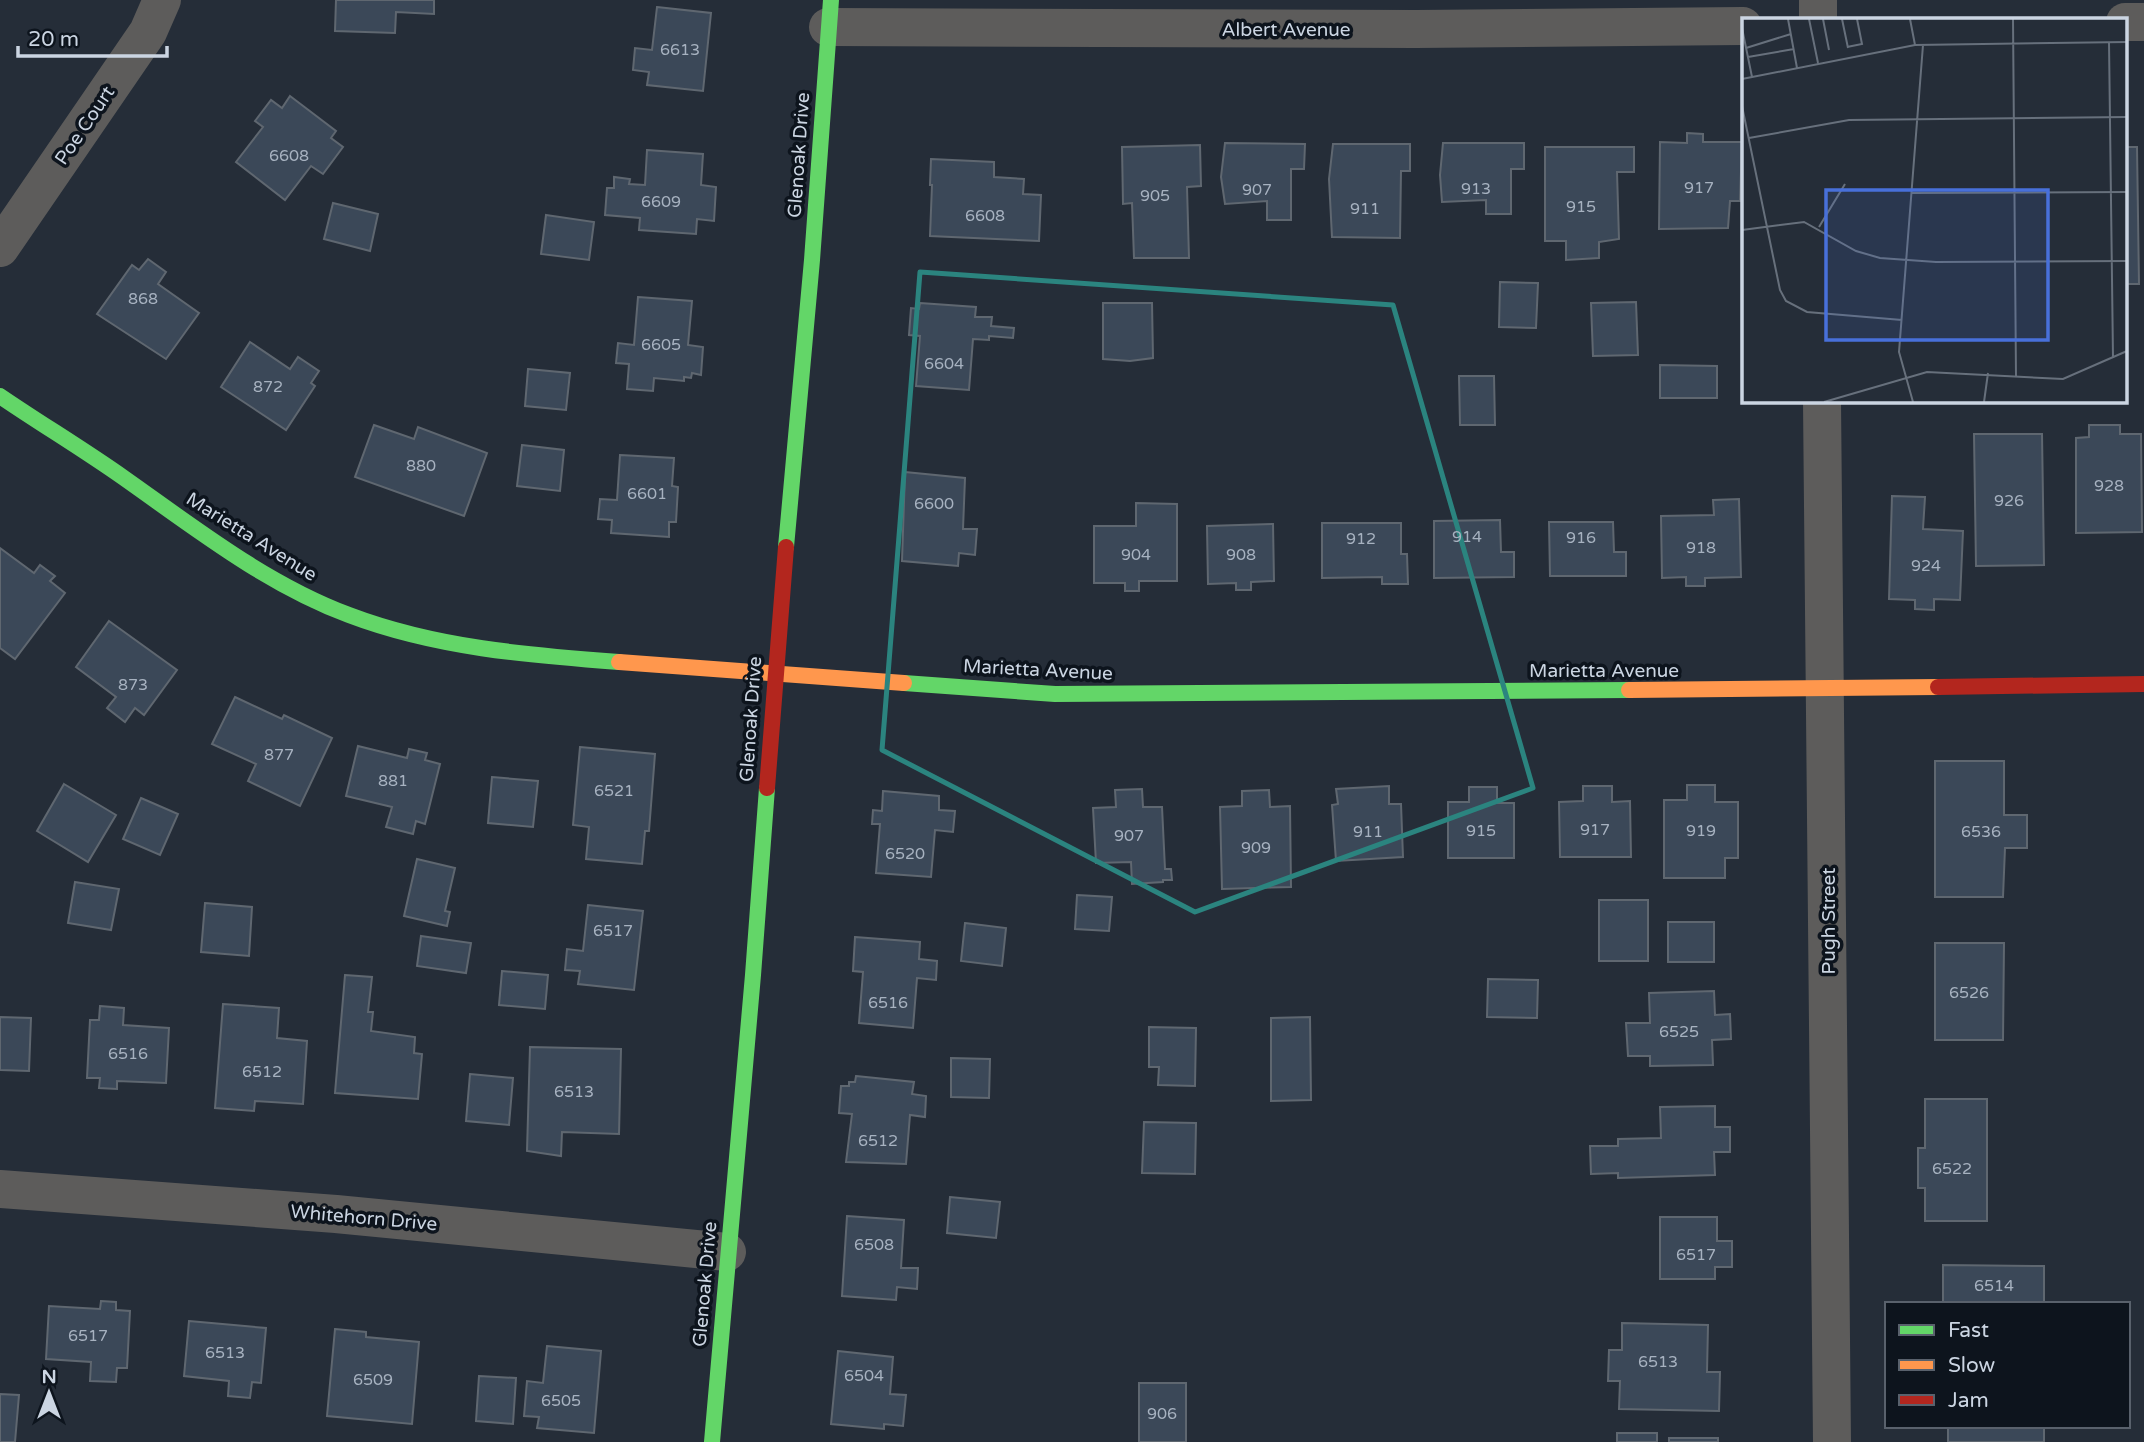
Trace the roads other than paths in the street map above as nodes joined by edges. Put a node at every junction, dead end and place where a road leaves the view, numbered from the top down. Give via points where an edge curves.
1 (162, 0) edge
2 (1818, 0) edge
3 (829, 13) edge
4 (1818, 18) edge
5 (2126, 22) edge
6 (2144, 22) edge
7 (1742, 26) edge
8 (0, 248) edge
9 (0, 396) edge
10 (1822, 402) edge
11 (775, 673) junction
12 (2144, 684) edge
13 (1826, 689) junction
14 (0, 1189) edge
15 (727, 1252) junction
16 (712, 1442) edge
17 (1832, 1442) edge

1 - 8 street, Poe Court via 148,32
2 - 4 street
3 - 7 street, Albert Avenue via 1429,29
3 - 11 street, Glenoak Drive
5 - 6 street
9 - 11 street, Marietta Avenue via 219,546 284,585 347,614 447,644 517,654
10 - 13 street, Pugh Street
11 - 13 street, Marietta Avenue via 1055,694
11 - 15 street, Glenoak Drive
12 - 13 street, Marietta Avenue
13 - 17 street, Pugh Street
14 - 15 street, Whitehorn Drive via 336,1214
15 - 16 street, Glenoak Drive

